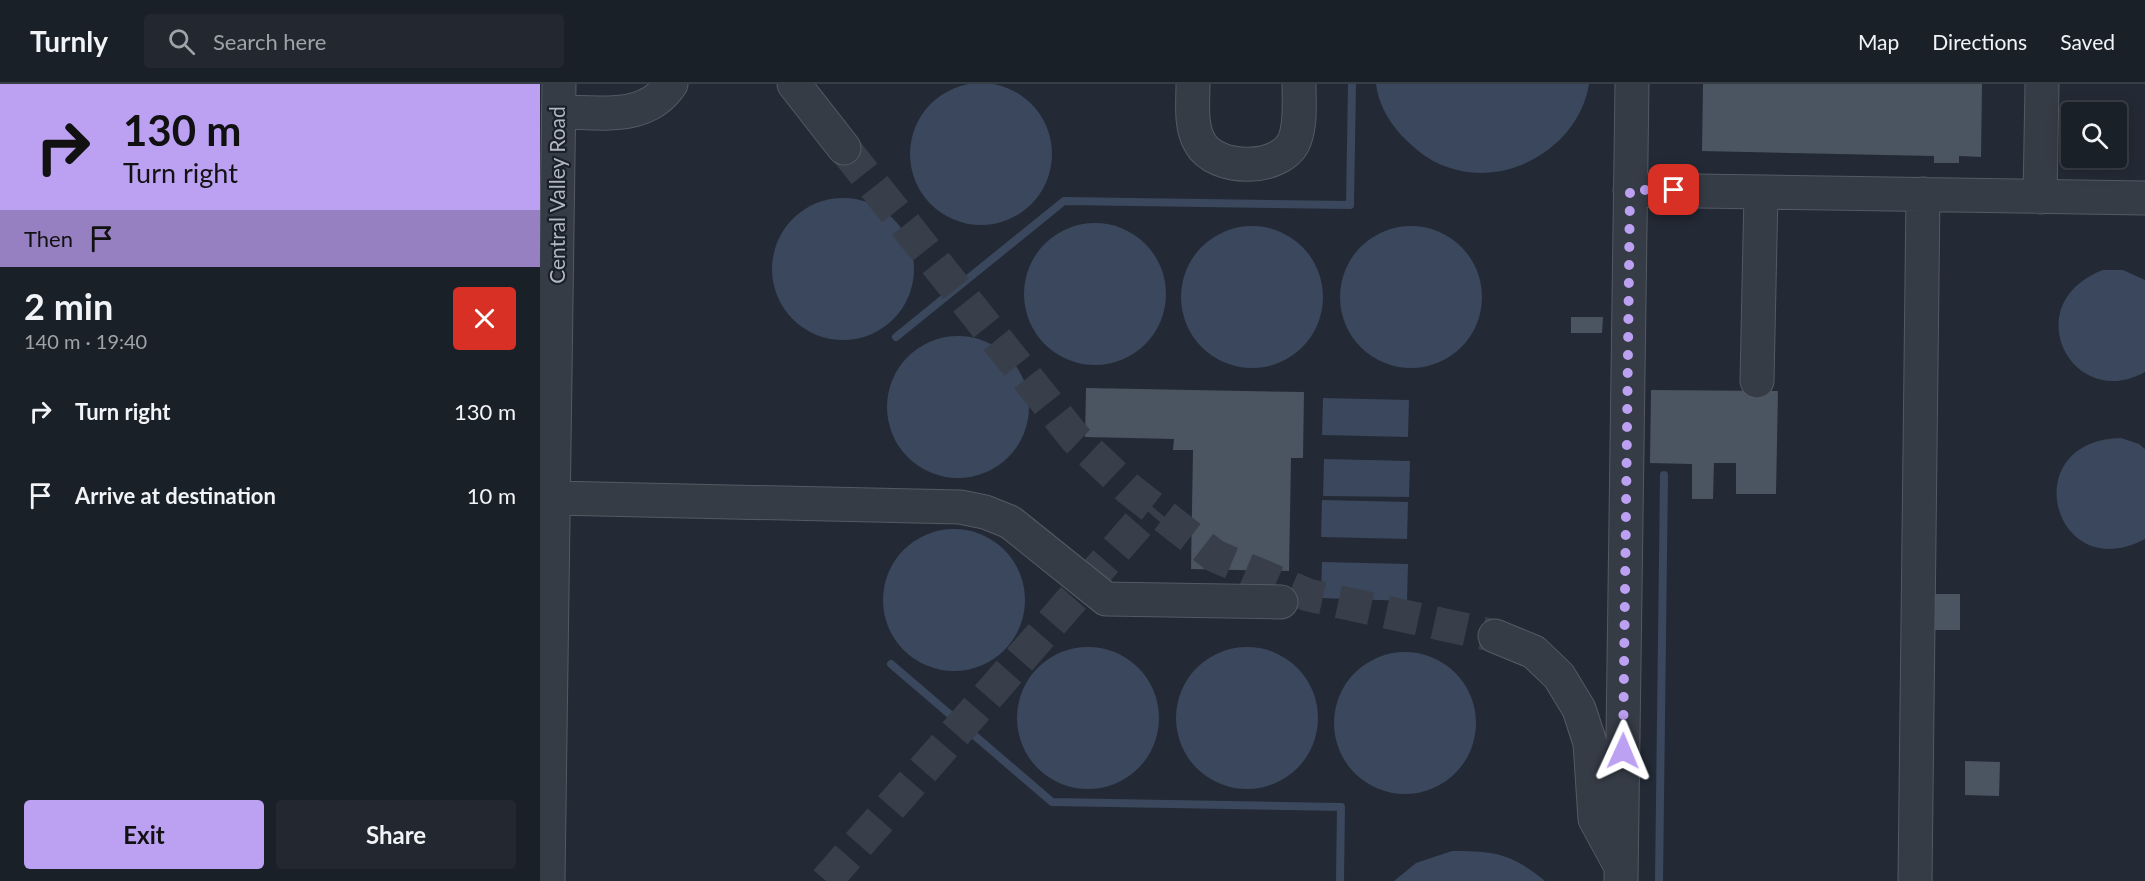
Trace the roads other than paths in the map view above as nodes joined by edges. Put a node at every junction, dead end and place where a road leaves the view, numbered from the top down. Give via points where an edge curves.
1 (671, 84) edge
2 (794, 84) edge
3 (1193, 84) edge
4 (1299, 84) edge
5 (1632, 84) edge
6 (2042, 84) edge
7 (559, 98) edge
8 (843, 147) tunnel mouth
9 (1630, 190) junction
10 (1761, 192) junction
11 (1923, 194) junction
12 (2040, 197) junction
13 (2145, 198) edge
14 (1757, 381) dead end
15 (554, 498) junction
16 (1281, 602) dead end
17 (1494, 636) tunnel mouth
18 (1621, 874) edge
19 (548, 881) edge
20 (1915, 881) edge

1 - 7 street via 649,107 629,112
2 - 8 street
3 - 4 street via 1194,125 1200,144 1214,158 1249,164 1283,154 1295,141
5 - 9 street
6 - 12 street
7 - 15 street, Central Valley Road
9 - 10 street
9 - 18 street
10 - 11 street
10 - 14 street
11 - 12 street
11 - 20 street
12 - 13 street
15 - 16 street via 960,507 1010,522 1106,599
15 - 19 street, Central Valley Road
17 - 18 street via 1534,652 1559,676 1579,709 1590,743 1595,819

